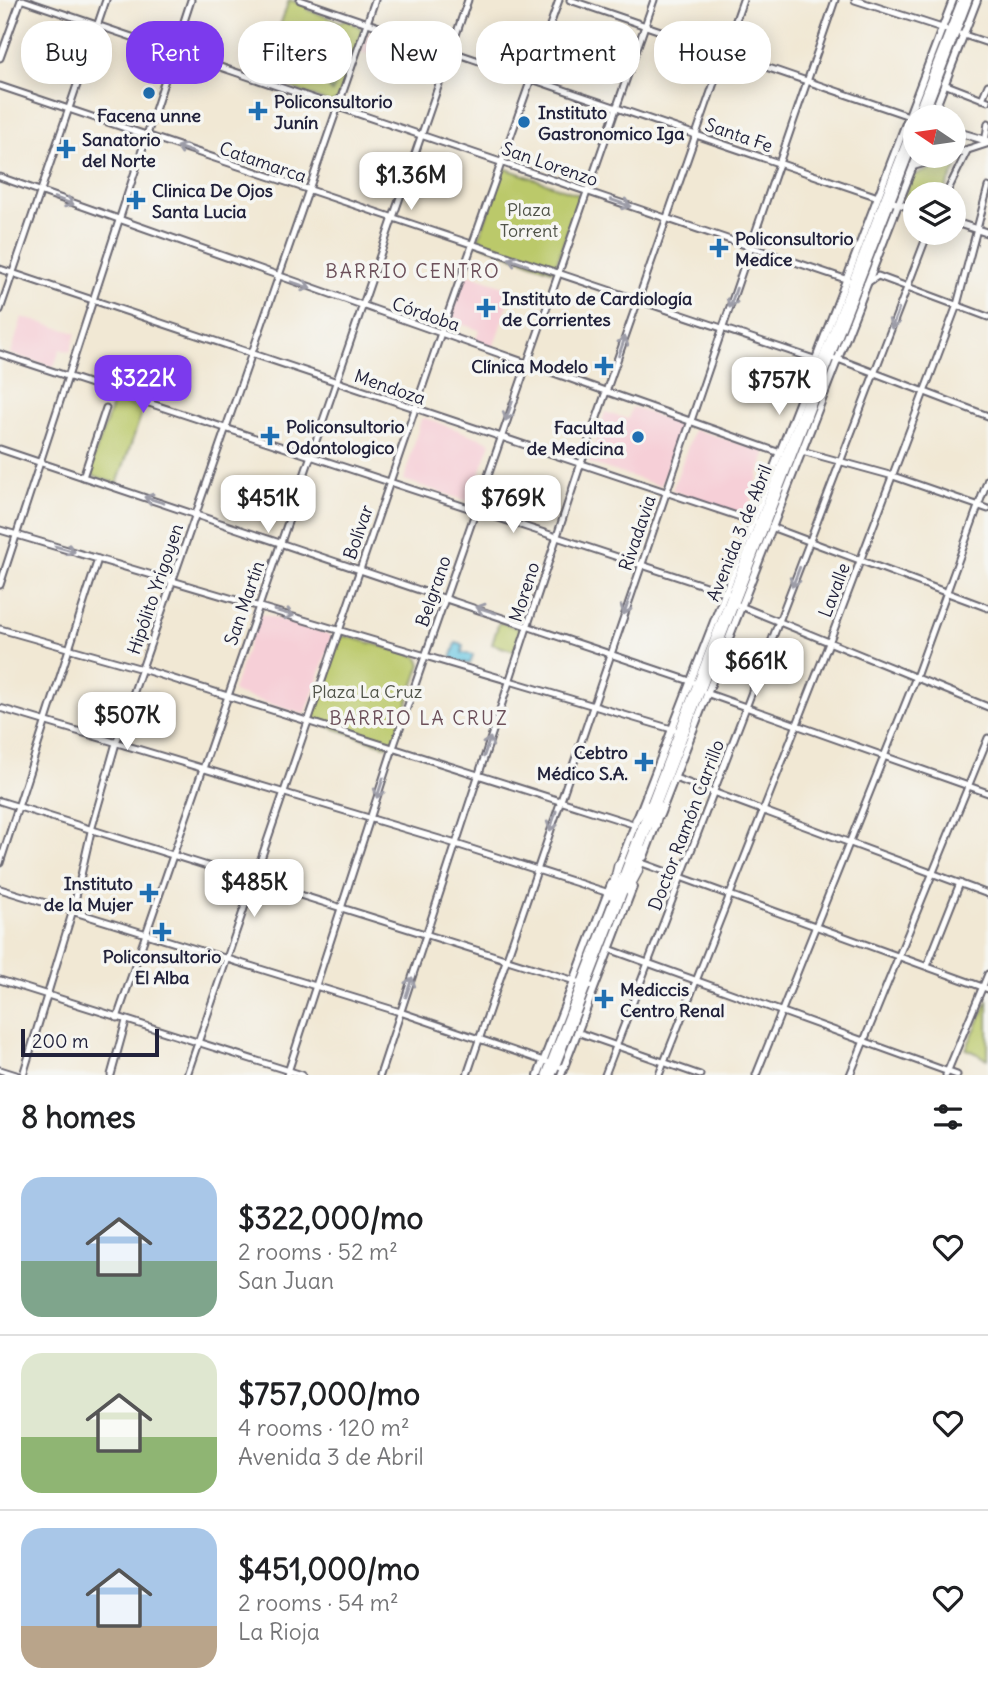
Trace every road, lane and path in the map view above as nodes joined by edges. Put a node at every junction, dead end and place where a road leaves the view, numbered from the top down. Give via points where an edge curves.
1 (22, 0) edge
2 (106, 0) edge
3 (191, 0) edge
4 (300, 0) edge
5 (376, 0) edge
6 (468, 0) edge
7 (559, 0) edge
8 (570, 0) edge
9 (654, 0) edge
10 (743, 0) edge
11 (835, 0) edge
12 (855, 0) edge
13 (953, 0) edge
14 (962, 0) edge
15 (968, 0) edge
16 (977, 0) edge
17 (83, 21) edge
18 (100, 21) edge
19 (184, 21) edge
20 (369, 21) edge
21 (461, 21) edge
22 (552, 21) edge
23 (735, 21) edge
24 (366, 23) edge
25 (645, 25) junction
26 (654, 28) edge
27 (366, 29) edge
28 (953, 31) junction
29 (988, 43) edge
30 (0, 58) edge
31 (224, 69) edge
32 (771, 69) edge
33 (807, 81) junction
34 (77, 84) edge
35 (164, 84) edge
36 (440, 84) edge
37 (529, 84) edge
38 (546, 84) edge
39 (712, 84) edge
40 (944, 84) junction
41 (988, 85) edge
42 (0, 86) edge
43 (985, 100) edge
44 (920, 105) edge
45 (927, 105) edge
46 (936, 105) edge
47 (337, 108) junction
48 (616, 108) junction
49 (68, 110) junction
50 (903, 114) edge
51 (988, 122) edge
52 (695, 134) junction
53 (966, 134) edge
54 (422, 135) junction
55 (147, 137) junction
56 (903, 139) edge
57 (987, 142) edge
58 (968, 149) joint
59 (903, 153) edge
60 (502, 162) junction
61 (779, 164) junction
62 (903, 166) edge
63 (912, 168) edge
64 (0, 177) edge
65 (952, 182) edge
66 (988, 187) edge
67 (307, 191) junction
68 (586, 191) junction
69 (40, 192) junction
70 (888, 201) junction
71 (903, 205) edge
72 (666, 218) junction
73 (119, 220) junction
74 (392, 220) junction
75 (966, 225) edge
76 (975, 228) junction
77 (988, 233) edge
78 (924, 245) edge
79 (471, 246) junction
80 (751, 247) junction
81 (0, 269) edge
82 (12, 273) junction
83 (556, 275) junction
84 (278, 277) junction
85 (853, 282) junction
86 (868, 282) junction
87 (908, 288) junction
88 (92, 301) junction
89 (638, 301) junction
90 (957, 305) junction
91 (362, 306) junction
92 (0, 310) edge
93 (988, 317) edge
94 (721, 331) junction
95 (441, 333) junction
96 (0, 354) edge
97 (251, 354) junction
98 (827, 359) junction
99 (526, 363) junction
100 (875, 372) junction
101 (67, 377) junction
102 (334, 383) junction
103 (804, 390) joint
104 (607, 391) junction
105 (924, 392) junction
106 (106, 408) dead end
107 (415, 410) junction
108 (988, 416) edge
109 (691, 420) junction
110 (226, 429) junction
111 (499, 438) junction
112 (0, 449) edge
113 (803, 450) junction
114 (787, 454) junction
115 (309, 456) junction
116 (40, 462) junction
117 (840, 462) junction
118 (580, 466) junction
119 (893, 476) junction
120 (83, 477) junction
121 (988, 479) edge
122 (391, 481) junction
123 (666, 493) junction
124 (978, 505) junction
125 (476, 509) junction
126 (988, 509) edge
127 (196, 514) junction
128 (762, 525) junction
129 (0, 530) edge
130 (17, 535) junction
131 (558, 536) junction
132 (810, 541) junction
133 (280, 542) junction
134 (98, 559) junction
135 (860, 559) junction
136 (642, 564) junction
137 (360, 569) junction
138 (173, 580) junction
139 (0, 585) edge
140 (725, 591) junction
141 (945, 592) junction
142 (446, 597) junction
143 (736, 603) junction
144 (257, 605) junction
145 (988, 608) edge
146 (528, 624) junction
147 (778, 624) junction
148 (0, 629) edge
149 (340, 630) junction
150 (829, 643) junction
151 (69, 649) junction
152 (610, 652) junction
153 (426, 656) junction
154 (142, 669) junction
155 (916, 677) junction
156 (511, 679) junction
157 (699, 687) junction
158 (227, 696) junction
159 (592, 706) junction
160 (988, 706) edge
161 (0, 708) edge
162 (746, 709) junction
163 (308, 721) junction
164 (47, 722) junction
165 (795, 727) junction
166 (681, 732) junction
167 (988, 738) edge
168 (116, 743) junction
169 (393, 748) junction
170 (671, 758) junction
171 (883, 758) junction
172 (203, 769) junction
173 (478, 775) junction
174 (675, 778) junction
175 (968, 786) junction
176 (284, 792) junction
177 (714, 792) junction
178 (988, 793) edge
179 (0, 801) edge
180 (560, 801) junction
181 (19, 806) junction
182 (763, 810) junction
183 (370, 818) junction
184 (92, 827) junction
185 (646, 827) junction
186 (849, 842) junction
187 (456, 844) junction
188 (173, 854) junction
189 (0, 863) edge
190 (642, 863) junction
191 (618, 866) joint
192 (537, 869) junction
193 (638, 872) junction
194 (932, 873) junction
195 (682, 876) junction
196 (253, 878) junction
197 (960, 883) junction
198 (0, 888) edge
199 (988, 894) edge
200 (730, 895) junction
201 (618, 896) junction
202 (341, 905) junction
203 (73, 909) junction
204 (814, 926) junction
205 (426, 932) junction
206 (146, 934) junction
207 (602, 948) junction
208 (898, 956) junction
209 (228, 958) junction
210 (508, 958) junction
211 (648, 962) junction
212 (927, 966) junction
213 (988, 974) edge
214 (698, 978) junction
215 (0, 980) edge
216 (584, 983) junction
217 (316, 985) junction
218 (986, 988) edge
219 (47, 995) junction
220 (782, 1010) junction
221 (400, 1012) junction
222 (117, 1018) junction
223 (126, 1021) junction
224 (577, 1032) junction
225 (480, 1037) junction
226 (863, 1041) junction
227 (198, 1042) junction
228 (617, 1044) junction
229 (665, 1061) junction
230 (555, 1066) edge
231 (0, 1070) edge
232 (287, 1073) edge
233 (947, 1073) edge
234 (16, 1075) edge
235 (23, 1075) edge
236 (111, 1075) edge
237 (187, 1075) edge
238 (302, 1075) edge
239 (380, 1075) edge
240 (467, 1075) edge
241 (537, 1075) edge
242 (546, 1075) edge
243 (552, 1075) edge
244 (605, 1075) edge
245 (659, 1075) edge
246 (700, 1075) edge
247 (756, 1075) edge
248 (850, 1075) edge
249 (957, 1075) edge

1 - 17 street, San Lorenzo
1 - 30 street
2 - 18 street
3 - 19 street
4 - 24 street, Santa Fe
5 - 20 street, Hipólito Yrigoyen
6 - 21 street, San Martín
7 - 22 street, Bolívar
8 - 25 street
9 - 25 street, Belgrano
10 - 23 street, Moreno
11 - 33 street, Rivadavia
12 - 28 street
13 - 28 main road
14 - 28 highway
15 - 28 highway
16 - 28 main road
25 - 26 street
25 - 48 street, Belgrano
27 - 47 street, Hipólito Yrigoyen
28 - 29 street
28 - 40 main road
28 - 44 highway, Avenida 3 de Abril
28 - 45 highway
31 - 47 street, San Lorenzo
32 - 33 street
33 - 50 street
33 - 61 street, Rivadavia
34 - 49 street
35 - 55 street
36 - 54 street, San Martín
37 - 60 street, Bolívar
38 - 48 street, Santa Fe
39 - 52 street, Moreno
40 - 43 street
40 - 46 main road
41 - 43 street
42 - 49 street, Catamarca
47 - 54 street, San Lorenzo
47 - 67 street, Hipólito Yrigoyen
48 - 52 street, Santa Fe
48 - 68 street, Belgrano
49 - 55 street, Catamarca
49 - 69 street
51 - 57 street
52 - 61 street, Santa Fe
52 - 72 street, Moreno
53 - 57 main road
54 - 60 street, San Lorenzo
54 - 74 street, San Martín
67 -> 55 street, Catamarca
55 - 73 street
56 - 70 main road via 893,158
57 - 58 main road
58 - 65 street
59 - 70 highway, Avenida 3 de Abril
60 - 68 street, San Lorenzo
60 - 79 street, Bolívar
61 - 70 street, Santa Fe
61 - 80 street, Rivadavia
62 - 70 highway, Avenida 3 de Abril
63 - 70 main road, Avenida 3 de Abril
64 - 69 street, Córdoba
66 - 76 street, Lavalle
67 - 74 street, Catamarca
67 - 84 street, Hipólito Yrigoyen
68 -> 72 street, San Lorenzo
68 - 83 street, Belgrano
69 -> 73 street, Córdoba
69 - 82 street
70 - 71 main road
70 - 85 highway, Avenida 3 de Abril
70 - 85 main road, Avenida 3 de Abril
70 - 86 main road, Avenida 3 de Abril
72 - 80 street, San Lorenzo
72 - 89 street, Moreno
73 - 84 street, Córdoba
73 - 88 street
74 - 79 street, Catamarca
74 - 91 street, San Martín
75 - 76 main road
76 - 77 main road
76 - 90 street, Lavalle
78 - 87 street, Doctor Ramón Carrillo
83 -> 79 street, Catamarca
79 - 95 street, Bolívar
80 - 85 street, San Lorenzo
80 -> 94 street, Rivadavia
81 - 82 street, Mendoza
82 - 88 street, Mendoza
82 - 92 street
83 - 89 street, Catamarca
83 - 99 street, Belgrano
84 -> 91 street, Córdoba
84 - 97 street, Hipólito Yrigoyen
85 - 86 street
85 - 98 highway, Avenida 3 de Abril
85 - 98 highway, Avenida 3 de Abril via 848,313
86 - 87 street via 877,276
86 - 98 main road, Avenida 3 de Abril
87 - 90 street
87 -> 100 street, Doctor Ramón Carrillo
88 - 97 street, Mendoza
88 - 101 street
89 - 94 street, Catamarca
104 -> 89 street, Moreno
90 - 93 street
90 - 105 street, Lavalle
91 - 95 street, Córdoba
91 - 102 street, San Martín
94 - 98 street, Catamarca
94 - 109 street, Rivadavia
95 - 99 street, Córdoba
95 - 107 street, Bolívar
96 - 101 street
97 - 102 street, Mendoza
97 - 110 street, Hipólito Yrigoyen
98 - 100 street, Catamarca
98 - 103 highway
98 - 113 main road, Avenida 3 de Abril
98 - 114 highway, Avenida 3 de Abril
99 - 104 street, Córdoba
99 -> 111 street, Belgrano
100 - 105 street, Catamarca
100 - 117 street, Doctor Ramón Carrillo
101 - 110 street
101 - 116 street
102 - 107 street, Mendoza
102 - 115 street, San Martín
103 - 114 main road, Avenida 3 de Abril
104 - 109 street, Córdoba
104 - 118 street, Moreno
105 - 108 street, Catamarca
105 - 119 street, Lavalle
106 - 120 street
107 - 111 street, Mendoza
107 - 122 street, Bolívar
109 - 114 street, Córdoba
109 - 123 street, Rivadavia
110 - 115 street
110 - 127 street, Hipólito Yrigoyen
111 - 118 street, Mendoza
111 - 125 street, Belgrano
112 - 116 street
113 - 114 street
113 - 117 street
113 - 128 main road, Avenida 3 de Abril
114 - 128 highway, Avenida 3 de Abril
114 - 128 main road, Avenida 3 de Abril
115 - 122 street
115 - 133 street, San Martín
116 - 120 street
116 - 130 street
117 - 119 street
117 - 132 street, Doctor Ramón Carrillo
118 - 123 street, Mendoza
118 - 131 street, Moreno
119 - 124 street
119 - 135 street, Lavalle
127 -> 120 street
121 - 124 street
122 - 125 street
122 - 137 street, Bolívar
123 - 128 street, Mendoza
123 - 136 street, Rivadavia
124 - 126 street
124 - 141 street
125 - 131 street
125 - 142 street, Belgrano
127 - 133 street
127 - 138 street, Hipólito Yrigoyen
128 - 132 street, Mendoza
128 - 140 main road, Avenida 3 de Abril
128 - 143 highway, Avenida 3 de Abril
128 - 143 main road, Avenida 3 de Abril
129 - 130 street
130 -> 134 street
130 - 139 street
131 - 136 street
131 - 146 street, Moreno
132 - 135 street, Mendoza
132 -> 147 street, Doctor Ramón Carrillo
133 - 137 street
133 - 144 street, San Martín
134 - 138 street
134 - 151 street
135 - 141 street, Mendoza
135 - 150 street, Lavalle
136 - 140 street
136 -> 152 street, Rivadavia
137 - 142 street
137 - 149 street, Bolívar
138 - 144 street
138 - 154 street, Hipólito Yrigoyen
140 - 143 street
140 - 157 main road, Avenida 3 de Abril
141 - 145 street, Mendoza
141 - 155 street
146 -> 142 street
142 - 153 street, Belgrano
143 - 147 street
143 - 157 highway, Avenida 3 de Abril
143 - 157 main road, Avenida 3 de Abril
144 -> 149 street
144 - 158 street, San Martín
146 - 152 street
146 - 156 street, Moreno
147 - 150 street
147 - 162 street, Doctor Ramón Carrillo
148 - 151 street
149 - 153 street
149 - 163 street, Bolívar
150 - 155 street
150 - 165 street, Lavalle
151 - 154 street
151 - 164 street
152 - 157 street
152 - 159 street, Rivadavia
153 - 156 street
153 - 169 street, Belgrano
154 - 158 street
154 - 168 street, Hipólito Yrigoyen
155 - 160 street
155 - 171 street
156 - 159 street
173 -> 156 street, Moreno
157 - 162 street
157 - 166 highway, Avenida 3 de Abril
157 - 166 main road, Avenida 3 de Abril
158 - 163 street
158 - 172 street, San Martín
159 - 166 street
159 - 180 street, Rivadavia
161 - 164 street
162 - 165 street
162 - 177 street, Doctor Ramón Carrillo
163 - 169 street
163 - 176 street, Bolívar
164 - 168 street
164 - 181 street
165 - 171 street
165 - 182 street, Lavalle
166 - 170 highway, Avenida 3 de Abril
166 - 174 main road, Avenida 3 de Abril
166 - 185 main road, Avenida 3 de Abril
167 - 175 street
168 - 172 street
168 - 184 street, Hipólito Yrigoyen
169 - 173 street
169 -> 183 street, Belgrano
170 - 185 highway
170 - 185 highway
171 - 175 street
171 - 186 street
172 - 176 street
172 - 188 street, San Martín
173 - 180 street
173 - 187 street, Moreno
174 - 177 street
174 - 185 main road, Avenida 3 de Abril
175 - 178 street
175 - 194 street
176 - 183 street
176 - 196 street, Bolívar
177 - 182 street
177 - 195 street, Doctor Ramón Carrillo
179 - 181 street
180 - 185 street
180 -> 192 street, Rivadavia
181 - 184 street
181 - 189 street
182 - 186 street
182 - 200 street, Lavalle
183 - 187 street
183 - 202 street, Belgrano
184 - 188 street
184 - 203 street, Hipólito Yrigoyen
185 - 190 main road, Avenida 3 de Abril
185 - 191 main road, Avenida 3 de Abril
185 - 193 highway
185 - 201 highway, Avenida 3 de Abril
186 - 194 street
186 - 204 street
187 - 192 street
187 - 205 street, Moreno
188 - 196 street
188 - 206 street, San Martín
190 - 193 main road, Avenida 3 de Abril
190 - 195 street
191 - 201 highway
192 - 201 street
192 - 210 street, Rivadavia
193 - 201 highway
194 - 197 street
194 - 208 street
195 - 200 street
195 - 211 street, Doctor Ramón Carrillo
196 - 202 street
196 - 209 street, Bolívar
197 - 199 street
197 - 212 street
198 - 203 street
200 - 204 street
200 - 214 street, Lavalle
201 - 207 highway
201 - 207 highway
201 - 216 main road, Avenida 3 de Abril
202 - 205 street
202 - 217 street, Belgrano
203 - 206 street
203 - 219 street, Hipólito Yrigoyen
204 - 208 street
204 - 220 street
205 - 210 street
221 -> 205 street, Moreno
206 - 209 street
206 - 222 street, San Martín
207 - 211 street
207 - 216 highway, Avenida 3 de Abril
208 - 212 street
208 - 226 street
209 - 217 street
209 - 227 street, Bolívar
210 - 216 street
210 - 225 street, Rivadavia
211 - 214 street
211 - 228 street, Doctor Ramón Carrillo
212 - 218 street
213 - 218 street
214 - 220 street
214 - 229 street, Lavalle
215 - 219 street
216 - 224 main road, Avenida 3 de Abril
216 - 230 highway, Avenida 3 de Abril
217 - 221 street
217 - 232 street, Belgrano
218 - 233 street
219 - 222 street
219 - 235 street, Hipólito Yrigoyen
220 - 226 street
220 - 247 street
221 - 225 street
221 - 239 street, Moreno
222 - 223 street
223 - 227 street
223 - 236 street
224 - 228 street
224 - 230 main road, Avenida 3 de Abril
225 - 230 street
225 - 240 street, Rivadavia
226 - 233 street
226 - 248 street
227 - 232 street
227 - 237 street, Bolívar
228 - 229 street
228 - 244 street, Doctor Ramón Carrillo
229 - 245 street, Lavalle
229 - 246 street
230 - 241 main road, Avenida 3 de Abril
230 - 242 highway, Avenida 3 de Abril
230 - 243 highway, Avenida 3 de Abril
231 - 234 street
232 - 238 street
233 - 249 street

